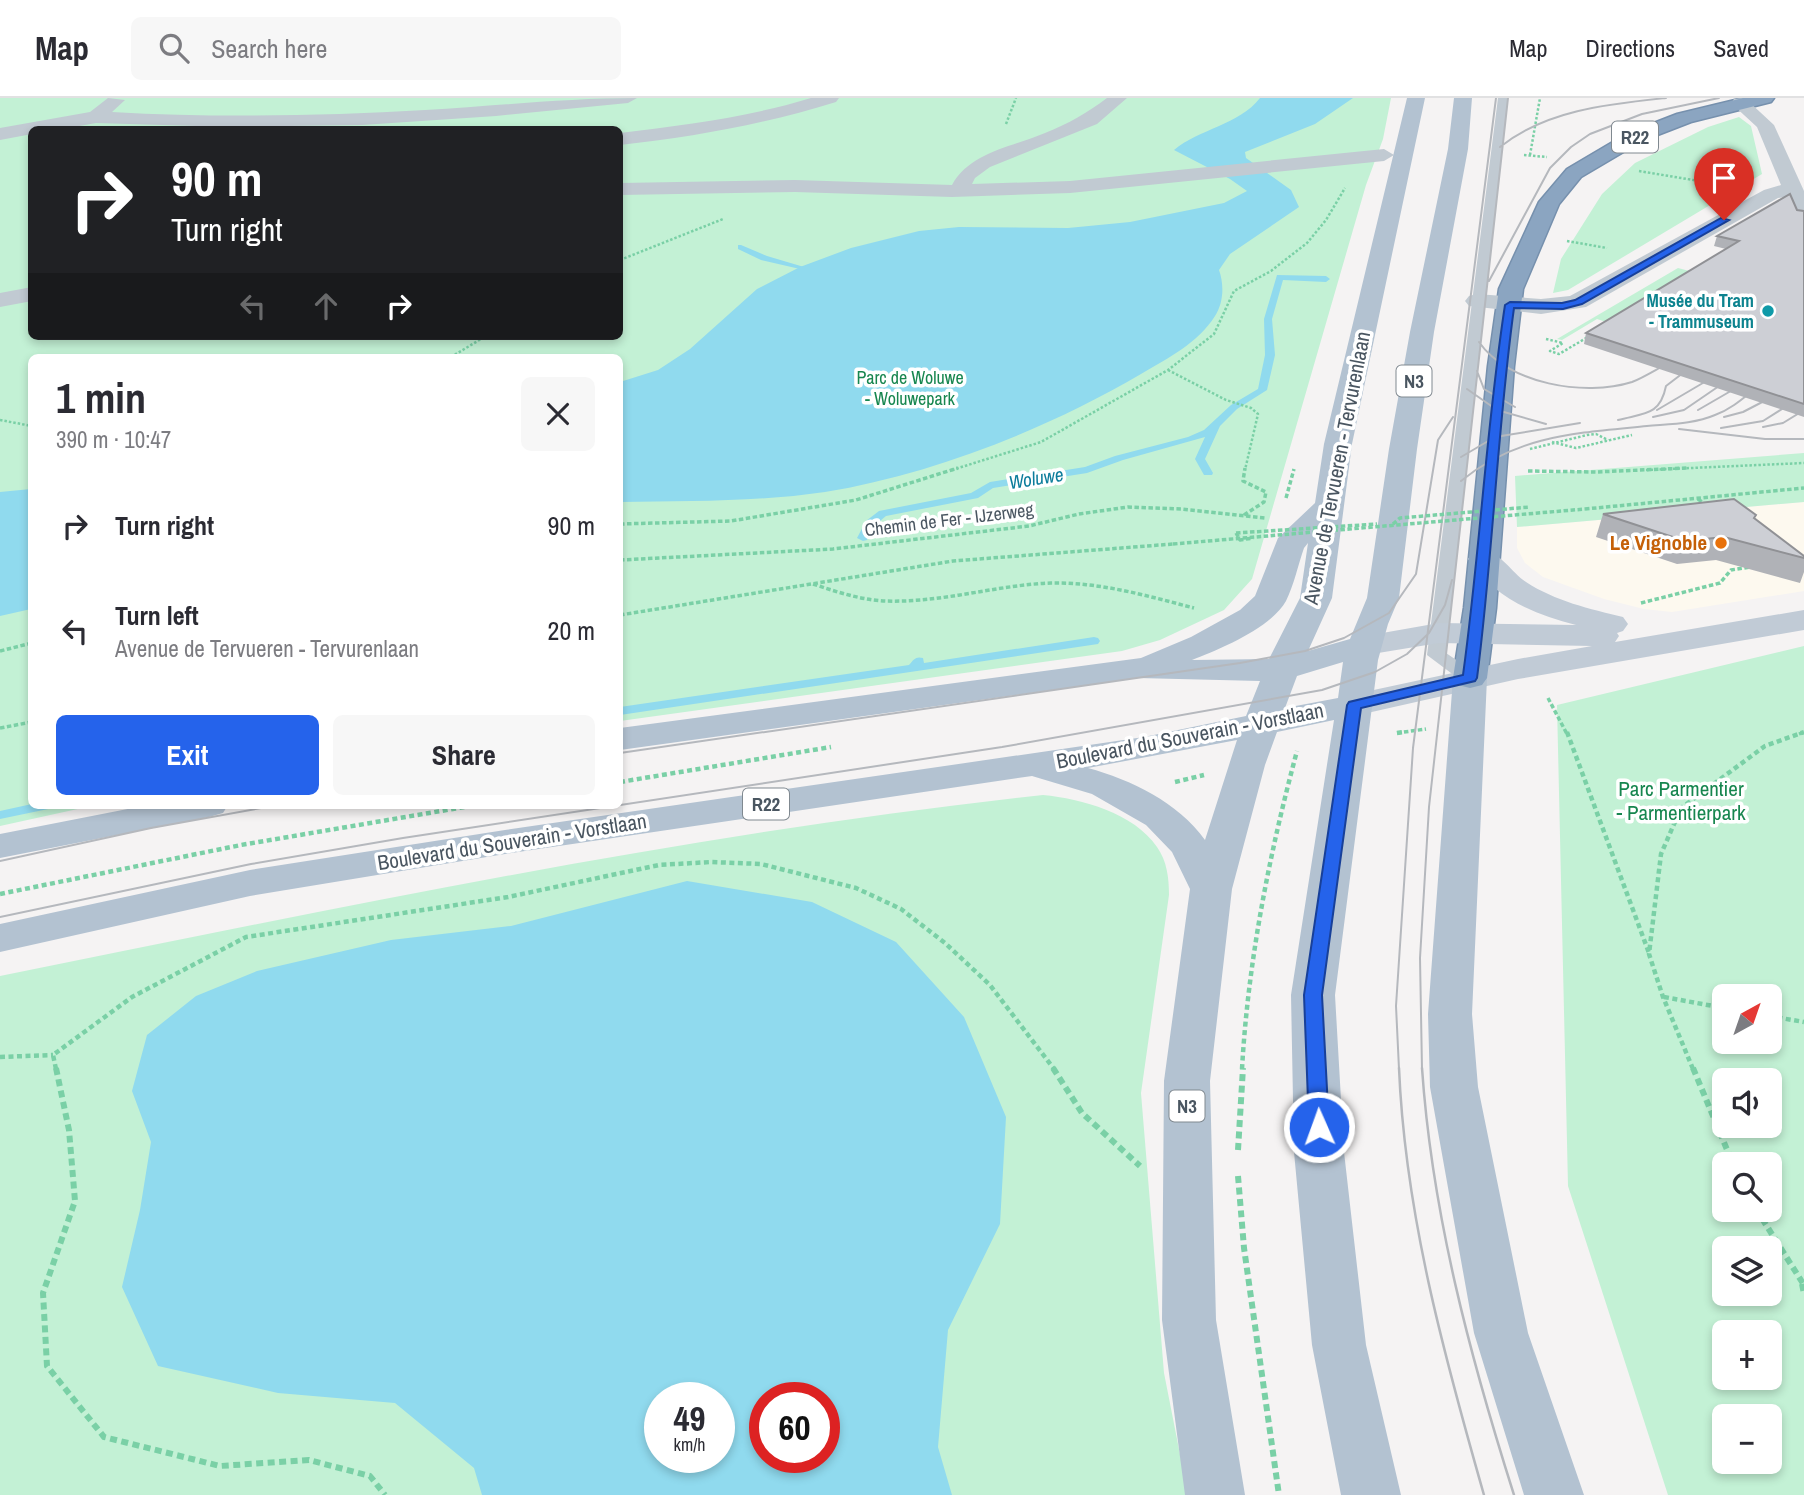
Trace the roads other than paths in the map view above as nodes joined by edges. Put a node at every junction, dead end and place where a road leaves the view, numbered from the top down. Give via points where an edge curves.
1 (119, 98) edge
2 (628, 98) edge
3 (830, 98) edge
4 (1118, 98) edge
5 (1416, 98) edge
6 (1463, 98) edge
7 (1503, 98) edge
8 (1765, 98) edge
9 (1740, 103) junction
10 (96, 117) junction
11 (45, 126) edge
12 (28, 129) edge
13 (0, 134) edge
14 (623, 139) edge
15 (1384, 155) dead end
16 (1791, 188) junction
17 (623, 189) edge
18 (958, 190) junction
19 (1804, 214) edge
20 (28, 295) edge
21 (0, 300) edge
22 (1477, 301) junction
23 (1510, 305) junction
24 (1460, 447) junction
25 (1492, 471) junction
26 (1329, 506) junction
27 (1484, 559) junction
28 (1804, 620) edge
29 (1723, 632) junction
30 (1439, 633) junction
31 (1657, 633) junction
32 (1366, 645) junction
33 (1473, 656) junction
34 (1138, 668) junction
35 (1282, 669) junction
36 (1332, 710) junction
37 (1262, 724) junction
38 (623, 739) edge
39 (1027, 766) junction
40 (189, 809) edge
41 (0, 846) edge
42 (1211, 889) junction
43 (0, 938) edge
44 (1215, 1495) edge
45 (1371, 1495) edge
46 (1554, 1495) edge

1 - 10 street
2 - 10 street via 512,111 325,120
3 - 14 street via 720,126
4 - 18 street via 1078,125 983,163 967,175
5 - 26 main road, Avenue de Tervueren - Tervurenlaan / N3 via 1338,444
6 - 32 main road, N3 via 1458,149 1403,449 1383,597
7 - 22 lane
8 - 9 highway, R22
9 - 16 street via 1765,125
9 - 23 highway, R22 via 1684,118 1612,149 1574,173 1549,202 1511,289
10 - 11 street
12 - 13 street
15 - 18 street via 1070,187
16 - 19 street
16 - 23 street via 1770,194 1578,302
17 - 18 street
20 - 21 street
22 - 23 street
22 - 24 lane
23 - 25 highway
24 - 25 lane
24 - 30 lane
25 - 27 highway
26 - 34 main road via 1289,545 1270,600 1252,617 1203,644
26 - 35 main road, Avenue de Tervueren - Tervurenlaan / N3 via 1316,598
27 - 31 street via 1503,581 1553,607
27 - 33 highway
28 - 29 street
29 - 31 street
29 - 33 street
30 - 32 street
30 - 33 street
31 - 33 street via 1567,636
32 - 35 main road
32 - 36 main road, N3
33 - 36 street
33 - 46 main road via 1450,1014 1454,1087 1501,1333
34 - 35 main road
34 - 38 main road
35 - 37 main road, Avenue de Tervueren - Tervurenlaan / N3
36 - 37 main road, Boulevard du Souverain - Vorstlaan / R22
36 - 45 main road, N3 via 1313,995 1319,1152 1339,1345
37 - 39 main road, Boulevard du Souverain - Vorstlaan / R22
37 - 42 main road, Avenue de Tervueren - Tervurenlaan / N3
39 - 42 main road, Boulevard du Souverain - Vorstlaan via 1101,785 1143,806 1189,846
39 - 43 main road, Boulevard du Souverain - Vorstlaan / R22 via 250,883
40 - 41 main road
42 - 44 main road, Avenue de Tervueren - Tervurenlaan / N3 via 1186,1081 1189,1320

